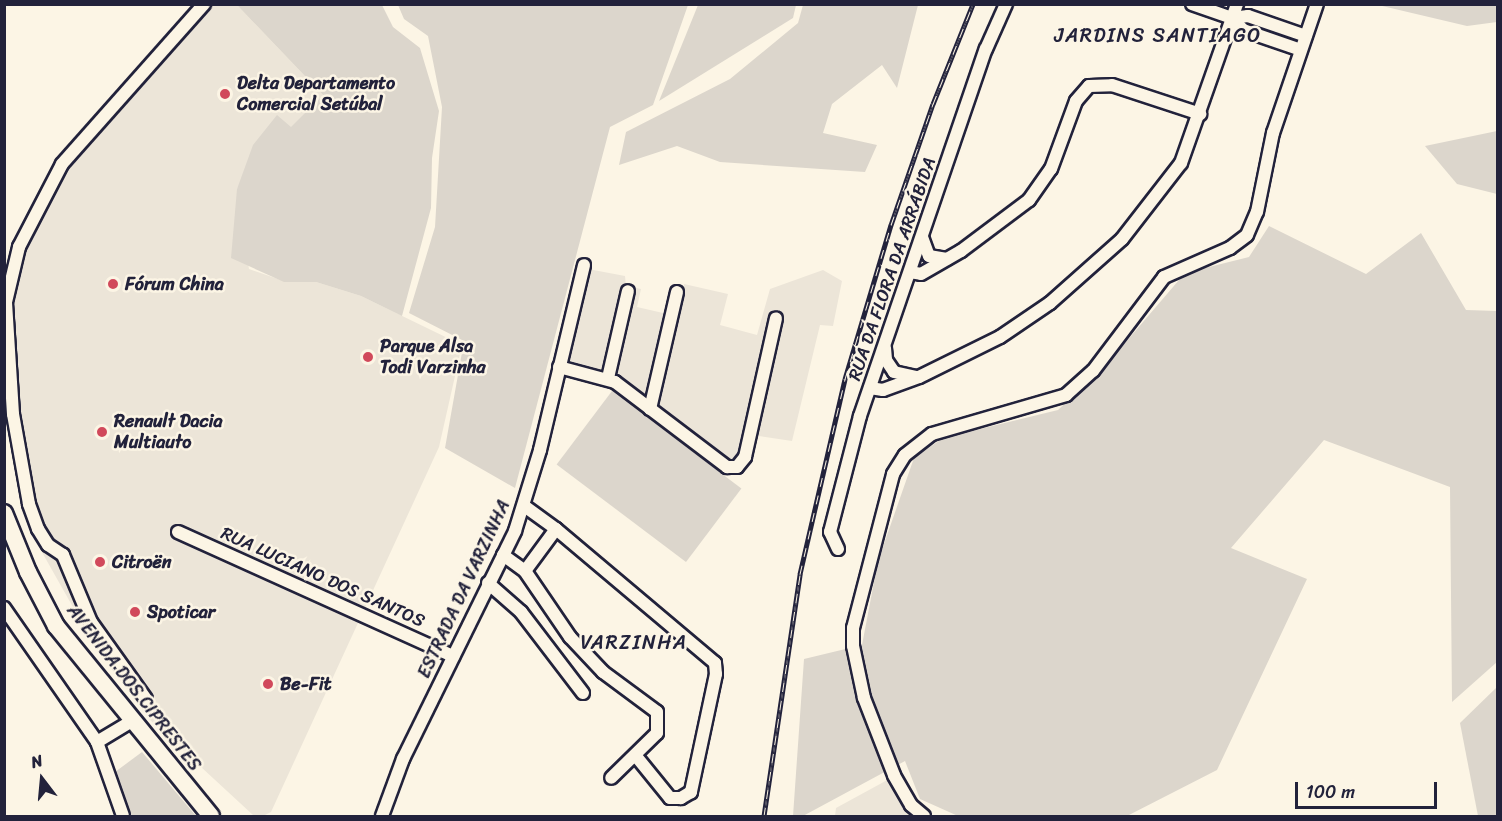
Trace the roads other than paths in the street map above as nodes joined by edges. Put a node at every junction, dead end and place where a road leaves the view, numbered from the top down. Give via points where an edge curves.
1 (204, 4) edge
2 (1006, 4) edge
3 (1192, 4) edge
4 (1237, 4) edge
5 (1317, 4) edge
6 (1232, 18) junction
7 (1288, 30) junction
8 (1306, 36) junction
9 (1283, 43) junction
10 (1301, 50) junction
11 (1200, 114) junction
12 (922, 237) junction
13 (948, 259) junction
14 (584, 265) dead end
15 (910, 272) junction
16 (628, 291) dead end
17 (677, 292) dead end
18 (776, 318) dead end
19 (5, 321) edge
20 (885, 344) junction
21 (560, 367) junction
22 (919, 377) junction
23 (608, 378) junction
24 (870, 388) junction
25 (650, 409) junction
26 (524, 506) junction
27 (4, 513) edge
28 (556, 529) junction
29 (178, 532) dead end
30 (838, 549) dead end
31 (503, 555) junction
32 (525, 571) junction
33 (488, 583) junction
34 (4, 608) edge
35 (453, 656) junction
36 (583, 693) dead end
37 (146, 699) dead end
38 (132, 721) junction
39 (97, 742) junction
40 (635, 754) junction
41 (611, 778) dead end
42 (123, 816) edge
43 (211, 816) edge
44 (382, 816) edge
45 (924, 816) edge

1 - 19 street via 87,133 56,173 19,247 7,289
2 - 12 street, RUA DA FLORA DA ARRÁBIDA via 989,41
3 - 6 street
4 - 6 street
5 - 8 street
6 - 7 street via 1248,16
6 - 9 street via 1243,30
6 - 11 street
7 - 8 street
7 - 9 street
8 - 10 street
9 - 10 street
10 - 45 street via 1273,133 1257,212 1247,235 1230,248 1164,277 1093,371 1066,395 932,434 905,455 892,474 853,628 853,646 864,698 894,775 911,805
11 - 13 street via 1112,85 1089,86 1076,101 1056,158 1039,188 1012,215
11 - 22 street via 1173,177 1104,257 1019,325
12 - 13 street via 929,256
12 - 15 street, RUA DA FLORA DA ARRÁBIDA
13 - 15 street via 921,274
14 - 21 street, ESTRADA DA VARZINHA
15 - 20 street, RUA DA FLORA DA ARRÁBIDA
16 - 23 street
17 - 25 street
18 - 25 street via 741,465 727,467
19 - 37 street via 16,436 38,529 48,544 63,555 91,622
20 - 22 street via 886,360 894,372
20 - 24 street, RUA DA FLORA DA ARRÁBIDA
21 - 23 street
21 - 26 street, ESTRADA DA VARZINHA
22 - 24 street via 882,390
23 - 25 street
24 - 30 street, RUA DA FLORA DA ARRÁBIDA via 830,532
26 - 28 street
26 - 31 street, ESTRADA DA VARZINHA
27 - 38 main road, AVENIDA DOS CIPRESTES via 56,626
28 - 32 street
28 - 40 street via 715,663 691,792 681,798 670,798
29 - 35 street, RUA LUCIANO DOS SANTOS
31 - 32 street
31 - 33 street, ESTRADA DA VARZINHA
32 - 40 street via 570,637 603,672 657,712 657,733
33 - 35 street, ESTRADA DA VARZINHA
33 - 36 street via 521,612
34 - 39 street
35 - 44 street, ESTRADA DA VARZINHA via 402,759
38 - 39 street
38 - 43 main road, AVENIDA DOS CIPRESTES
39 - 42 street
40 - 41 street

